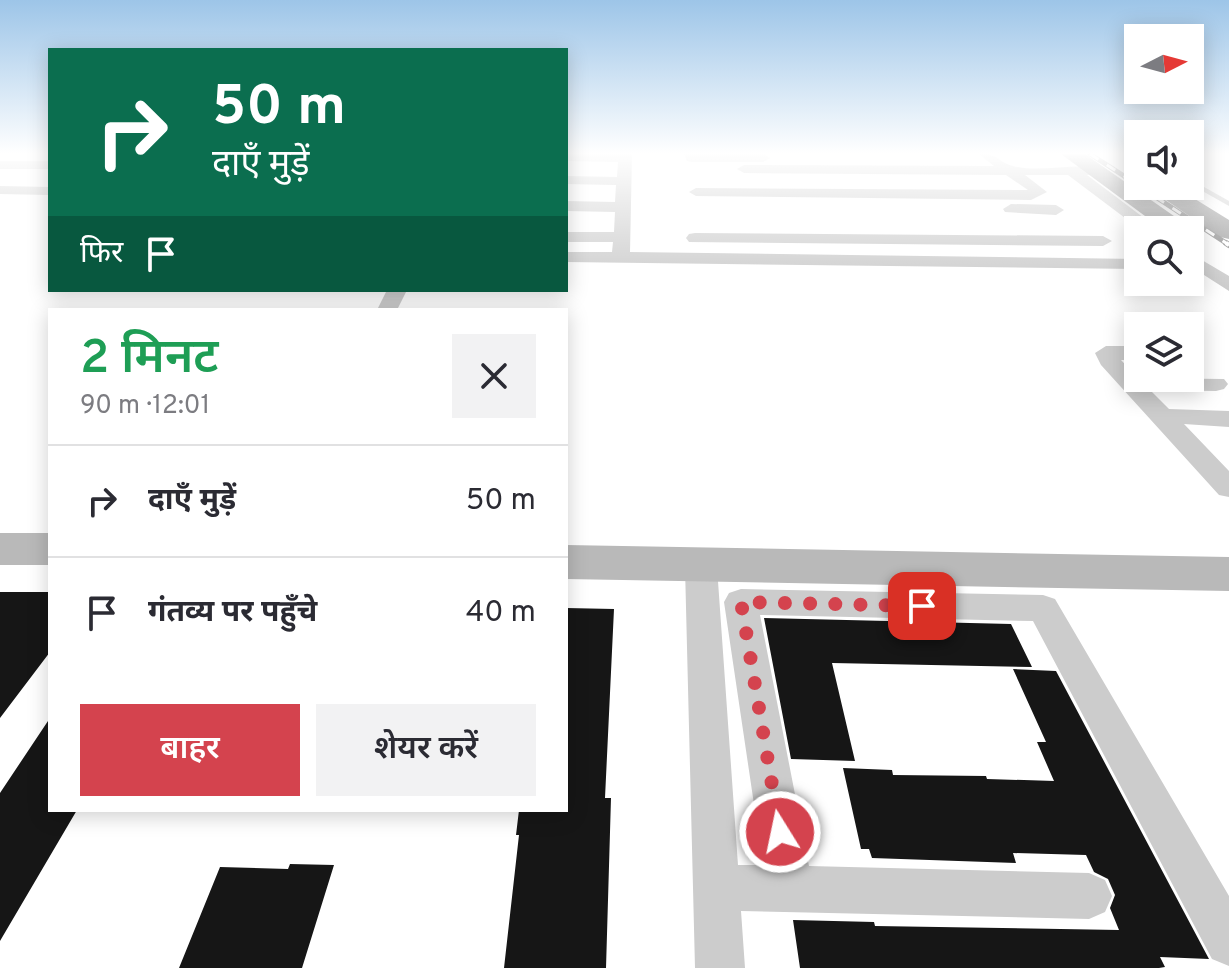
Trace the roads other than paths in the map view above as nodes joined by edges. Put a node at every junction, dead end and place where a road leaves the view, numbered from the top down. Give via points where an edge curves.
1 (591, 199) edge
2 (607, 199) edge
3 (613, 199) edge
4 (624, 199) edge
5 (760, 199) edge
6 (987, 199) edge
7 (1122, 199) edge
8 (1138, 199) edge
9 (1179, 200) edge
10 (568, 205) edge
11 (1056, 210) dead end
12 (695, 214) junction
13 (1138, 216) edge
14 (1161, 216) edge
15 (568, 220) edge
16 (883, 223) junction
17 (1082, 225) dead end
18 (1229, 231) edge
19 (568, 235) edge
20 (895, 240) junction
21 (1103, 241) dead end
22 (1204, 246) edge
23 (568, 257) edge
24 (621, 257) junction
25 (908, 260) junction
26 (1204, 263) edge
27 (1124, 264) edge
28 (1229, 264) edge
29 (1204, 270) edge
30 (1229, 285) edge
31 (1124, 353) edge
32 (1124, 375) edge
33 (1204, 384) edge
34 (1216, 384) dead end
35 (1139, 392) edge
36 (1162, 416) junction
37 (1229, 419) edge
38 (1198, 455) junction
39 (1229, 456) edge
40 (1229, 488) edge
41 (0, 549) edge
42 (48, 549) edge
43 (568, 562) edge
44 (701, 567) junction
45 (1229, 574) edge
46 (717, 887) junction
47 (790, 889) junction
48 (1089, 896) dead end
49 (1229, 942) edge
50 (720, 968) edge

1 - 10 street
2 - 15 street
3 - 19 street
4 - 24 street
5 - 12 street
6 - 11 street
7 - 13 street
8 - 14 highway
9 - 18 highway
12 - 16 street
12 - 20 street
16 - 17 street
16 - 20 street
20 - 21 street
20 - 25 street
22 - 28 highway
23 - 24 street
24 - 25 street
25 - 27 street
26 - 28 street
29 - 30 street
31 - 32 street via 1106,353
33 - 34 street
35 - 36 street
36 - 37 street
36 - 38 street
38 - 39 street
38 - 40 street
41 - 42 street
43 - 44 street
44 - 45 street
44 - 46 street
46 - 47 street
46 - 50 street
47 - 48 street
47 - 49 street via 741,602 1043,608

